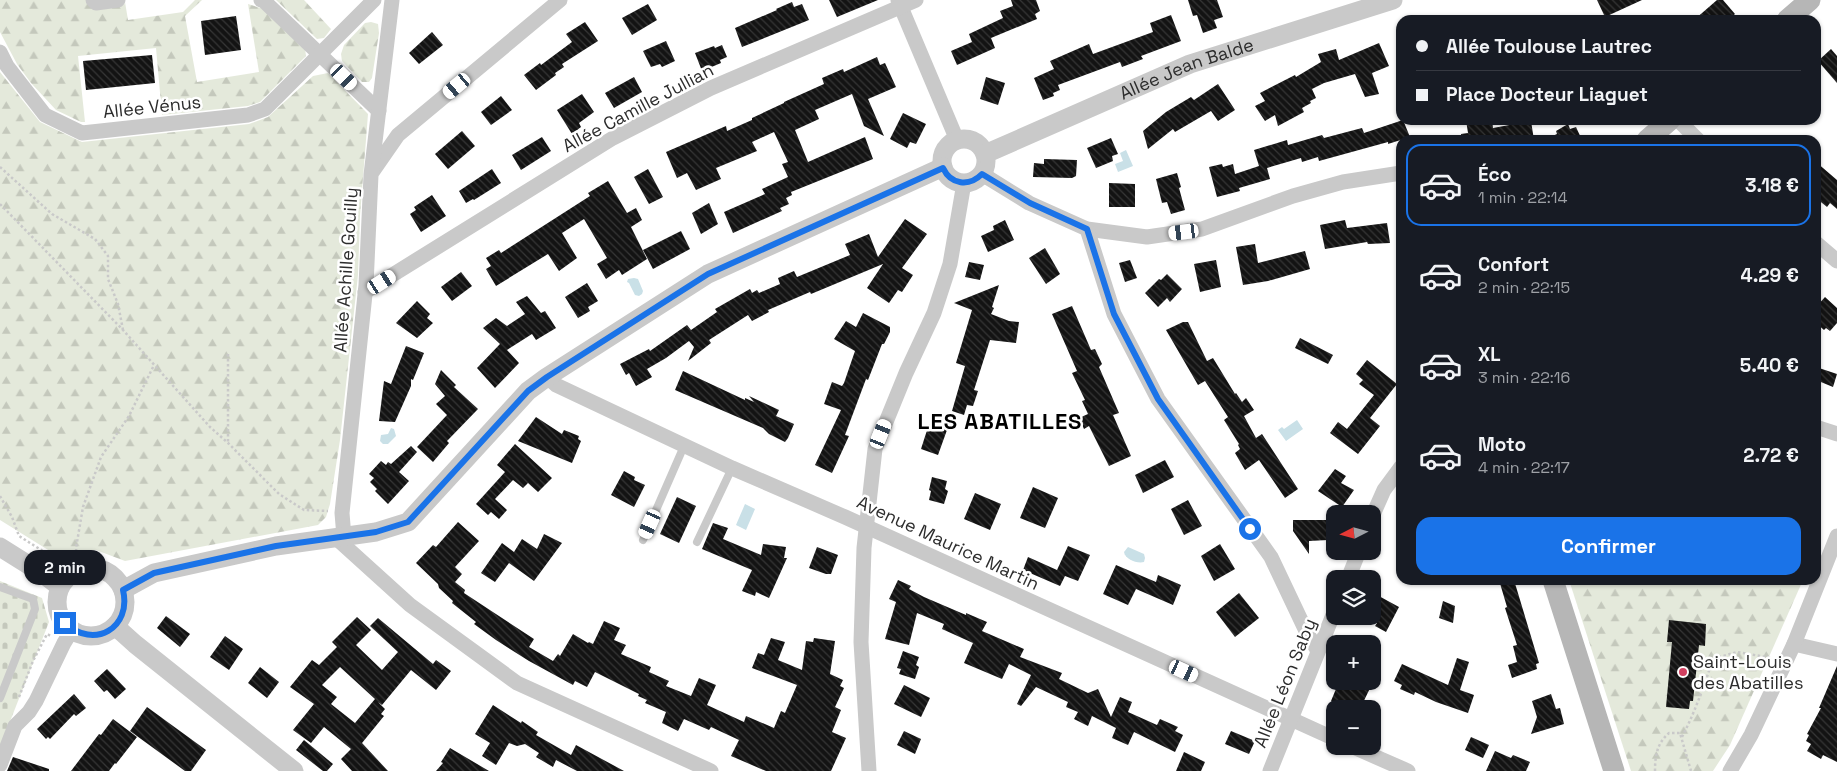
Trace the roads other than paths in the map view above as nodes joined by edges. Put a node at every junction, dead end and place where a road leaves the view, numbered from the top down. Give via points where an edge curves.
1 (93, 0) edge
2 (118, 0) edge
3 (261, 0) edge
4 (374, 0) edge
5 (392, 0) edge
6 (560, 0) edge
7 (916, 0) edge
8 (1393, 0) edge
9 (1810, 0) edge
10 (899, 3) edge
11 (1793, 15) edge
12 (0, 52) edge
13 (321, 54) junction
14 (379, 111) junction
15 (1664, 125) edge
16 (1683, 125) edge
17 (1653, 135) edge
18 (1693, 135) edge
19 (957, 140) junction
20 (985, 154) junction
21 (943, 168) junction
22 (982, 174) junction
23 (1396, 174) edge
24 (371, 175) junction
25 (964, 183) junction
26 (1087, 229) junction
27 (1821, 247) edge
28 (1837, 261) edge
29 (366, 292) junction
30 (547, 377) junction
31 (1821, 429) edge
32 (1837, 434) edge
33 (684, 446) junction
34 (732, 468) junction
35 (1396, 474) edge
36 (1378, 505) edge
37 (866, 527) junction
38 (1837, 536) edge
39 (340, 538) junction
40 (643, 540) dead end
41 (697, 542) dead end
42 (0, 547) edge
43 (1821, 562) edge
44 (1555, 585) edge
45 (1813, 585) edge
46 (0, 586) edge
47 (60, 587) junction
48 (123, 590) junction
49 (1329, 625) edge
50 (115, 626) junction
51 (72, 630) junction
52 (1794, 644) junction
53 (1318, 651) junction
54 (1837, 654) edge
55 (4, 679) edge
56 (0, 698) edge
57 (1290, 720) junction
58 (1326, 735) edge
59 (1372, 755) edge
60 (0, 765) edge
61 (294, 771) edge
62 (711, 771) edge
63 (869, 771) edge
64 (1270, 771) edge
65 (1408, 771) edge
66 (1614, 771) edge
67 (1730, 771) edge

1 - 2 street via 96,3
3 - 13 street
4 - 13 street, Allée Vénus
5 - 14 street
6 - 24 street, Allée Achille Gouilly via 398,135
7 - 10 street, Allée Camille Jullian
8 - 20 street, Allée Jean Balde via 1190,64
9 - 11 main road
10 - 19 street
10 - 29 street, Allée Camille Jullian via 711,88 613,138
12 - 13 street, Allée Vénus via 45,115 82,133 248,115 265,108
13 - 14 street
14 - 24 street
15 - 17 main road
16 - 18 street
19 - 20 street via 977,143
19 - 21 street via 946,148
20 - 22 street
21 - 25 street via 951,179
21 - 30 street via 708,274
22 - 25 street
22 - 26 street via 1030,203
23 - 26 street via 1343,182 1293,196 1202,229 1147,236
24 - 29 street, Allée Achille Gouilly
25 - 37 street via 950,264 934,313 874,450
26 - 53 street via 1114,314 1158,399 1270,557
27 - 28 street
29 - 39 street, Allée Achille Gouilly
30 - 33 street, Avenue Maurice Martin via 556,385
30 - 39 street via 528,391 408,522
31 - 32 street
33 - 34 street, Avenue Maurice Martin
33 - 40 lane
34 - 37 street, Avenue Maurice Martin
34 - 41 lane
35 - 36 street
37 - 57 street, Avenue Maurice Martin
37 - 63 street via 861,642
38 - 43 street
39 - 48 street via 276,546 154,573
39 - 62 street via 410,606 517,683
42 - 47 street
44 - 66 main road
45 - 52 street
46 - 55 lane via 32,599 35,609
47 - 48 street via 68,576 92,568 116,578
47 - 51 street via 57,596 60,615
48 - 50 street via 125,605
49 - 53 street, Allée Léon Saby
50 - 51 street via 90,636
50 - 61 street
51 - 60 street via 36,701 15,726
52 - 54 street
52 - 67 street
53 - 57 street, Allée Léon Saby
55 - 56 lane
57 - 58 street, Avenue Maurice Martin
57 - 64 street, Allée Léon Saby
59 - 65 street

